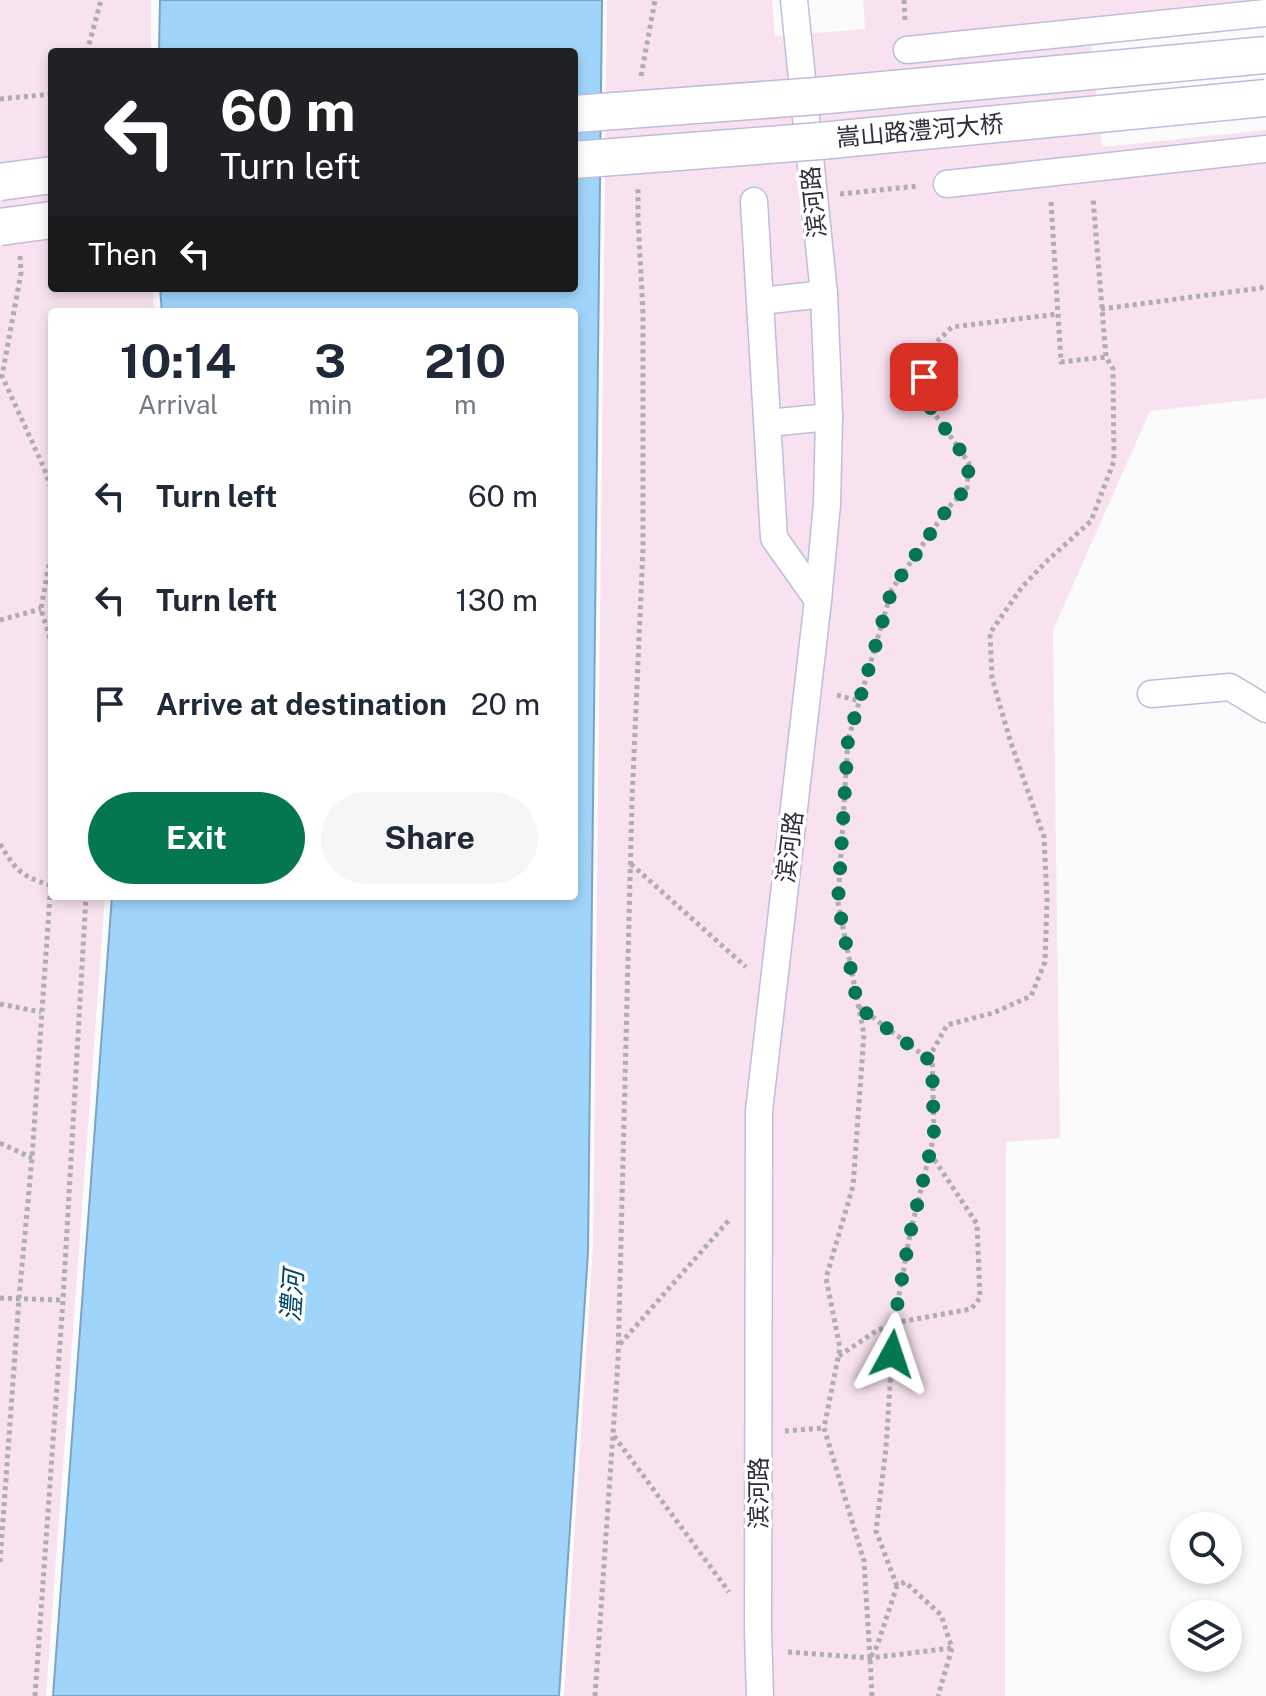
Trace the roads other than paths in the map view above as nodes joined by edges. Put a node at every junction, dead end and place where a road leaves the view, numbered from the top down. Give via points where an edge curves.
1 (794, 0) edge
2 (812, 0) edge
3 (1266, 13) edge
4 (797, 28) junction
5 (907, 50) dead end
6 (1266, 55) edge
7 (1266, 98) edge
8 (578, 114) edge
9 (1266, 149) edge
10 (578, 160) edge
11 (48, 176) edge
12 (0, 182) edge
13 (947, 184) road end
14 (754, 201) dead end
15 (48, 221) edge
16 (10, 234) edge
17 (824, 294) junction
18 (761, 301) junction
19 (829, 417) junction
20 (768, 423) junction
21 (818, 600) junction
22 (1151, 694) dead end
23 (1266, 709) edge
24 (760, 1696) edge

1 - 4 street, 滨河路
2 - 4 street
3 - 5 street
4 - 17 street, 滨河路
6 - 8 main road, 嵩山路澧河大桥, bridge
7 - 10 main road, 嵩山路澧河大桥, bridge
9 - 13 street
11 - 12 main road, bridge
14 - 18 street
15 - 16 main road, bridge
17 - 18 street
17 - 19 street, 滨河路
18 - 20 street
19 - 20 street
19 - 21 street, 滨河路
20 - 21 street via 774,538
21 - 24 street, 滨河路 via 759,1111
22 - 23 street via 1230,687

